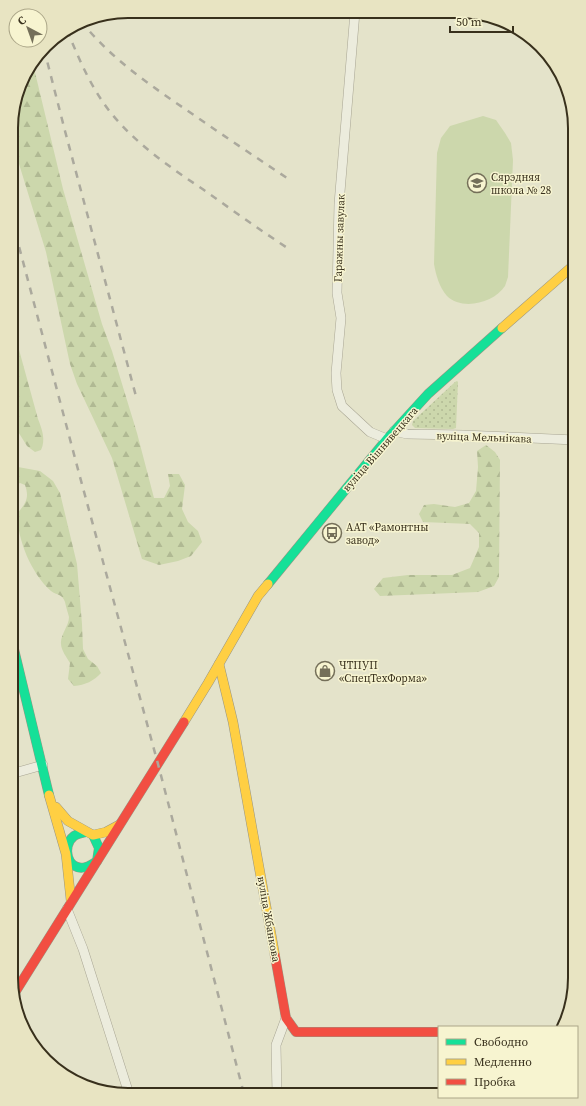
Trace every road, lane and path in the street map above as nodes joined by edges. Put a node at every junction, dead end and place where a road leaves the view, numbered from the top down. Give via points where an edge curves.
1 (354, 18) edge
2 (568, 270) edge
3 (394, 431) junction
4 (387, 439) junction
5 (568, 440) edge
6 (219, 664) junction
7 (18, 665) edge
8 (43, 765) junction
9 (18, 772) edge
10 (50, 799) junction
11 (119, 825) junction
12 (90, 834) junction
13 (66, 854) junction
14 (97, 861) junction
15 (69, 905) junction
16 (18, 987) edge
17 (286, 1018) junction
18 (438, 1032) edge
19 (127, 1088) edge
20 (277, 1088) edge

1 - 4 street, Гаражны завулак via 339,204 337,293 341,318 337,390 342,406 370,432
2 - 3 main road, вуліца Вішнявецкага via 428,394
3 - 4 main road, вуліца Вішнявецкага
3 - 5 street, вуліца Мельнікава via 407,434
4 - 6 main road, вуліца Вішнявецкага via 258,596
6 - 11 main road, вуліца Вішнявецкага
6 - 17 main road, вуліца Жбанкова via 233,722
7 - 8 main road
8 - 9 street
8 - 10 main road
10 - 12 main road via 64,818
10 - 13 main road
11 - 12 main road via 106,832
11 - 14 main road, вуліца Вішнявецкага
12 - 13 main road via 76,835 70,840
12 - 14 main road via 99,848
13 - 14 main road via 69,861 77,867 88,867
13 - 15 main road
14 - 15 main road, вуліца Вішнявецкага
15 - 16 main road, вуліца Вішнявецкага
15 - 19 street
17 - 18 main road via 296,1032
17 - 20 street via 276,1045

